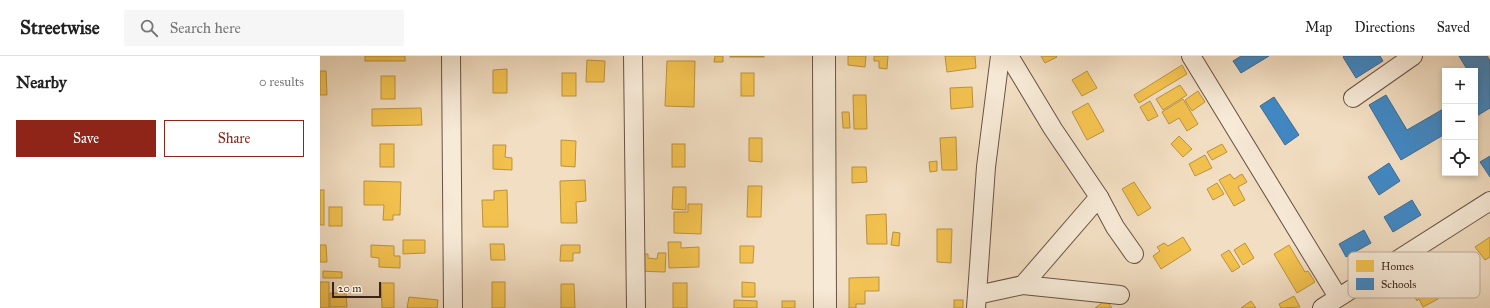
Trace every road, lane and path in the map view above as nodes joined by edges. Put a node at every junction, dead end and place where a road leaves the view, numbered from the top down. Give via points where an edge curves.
1 (451, 56) edge
2 (633, 56) edge
3 (824, 56) edge
4 (1000, 56) edge
5 (1009, 56) edge
6 (1191, 56) edge
7 (1413, 56) edge
8 (1353, 98) dead end
9 (1099, 197) junction
10 (1490, 201) edge
11 (1409, 252) edge
12 (1134, 254) dead end
13 (1023, 285) junction
14 (1348, 291) edge
15 (1120, 295) dead end
16 (1338, 297) junction
17 (976, 301) edge
18 (453, 308) edge
19 (636, 308) edge
20 (825, 308) edge
21 (1322, 308) edge

1 - 18 street
2 - 19 street
3 - 20 street
4 - 17 street via 986,167
5 - 9 street
6 - 16 street
7 - 8 street
9 - 12 street via 1115,227
9 - 13 street
10 - 11 street
13 - 15 street
13 - 17 street
14 - 16 street
16 - 21 street

